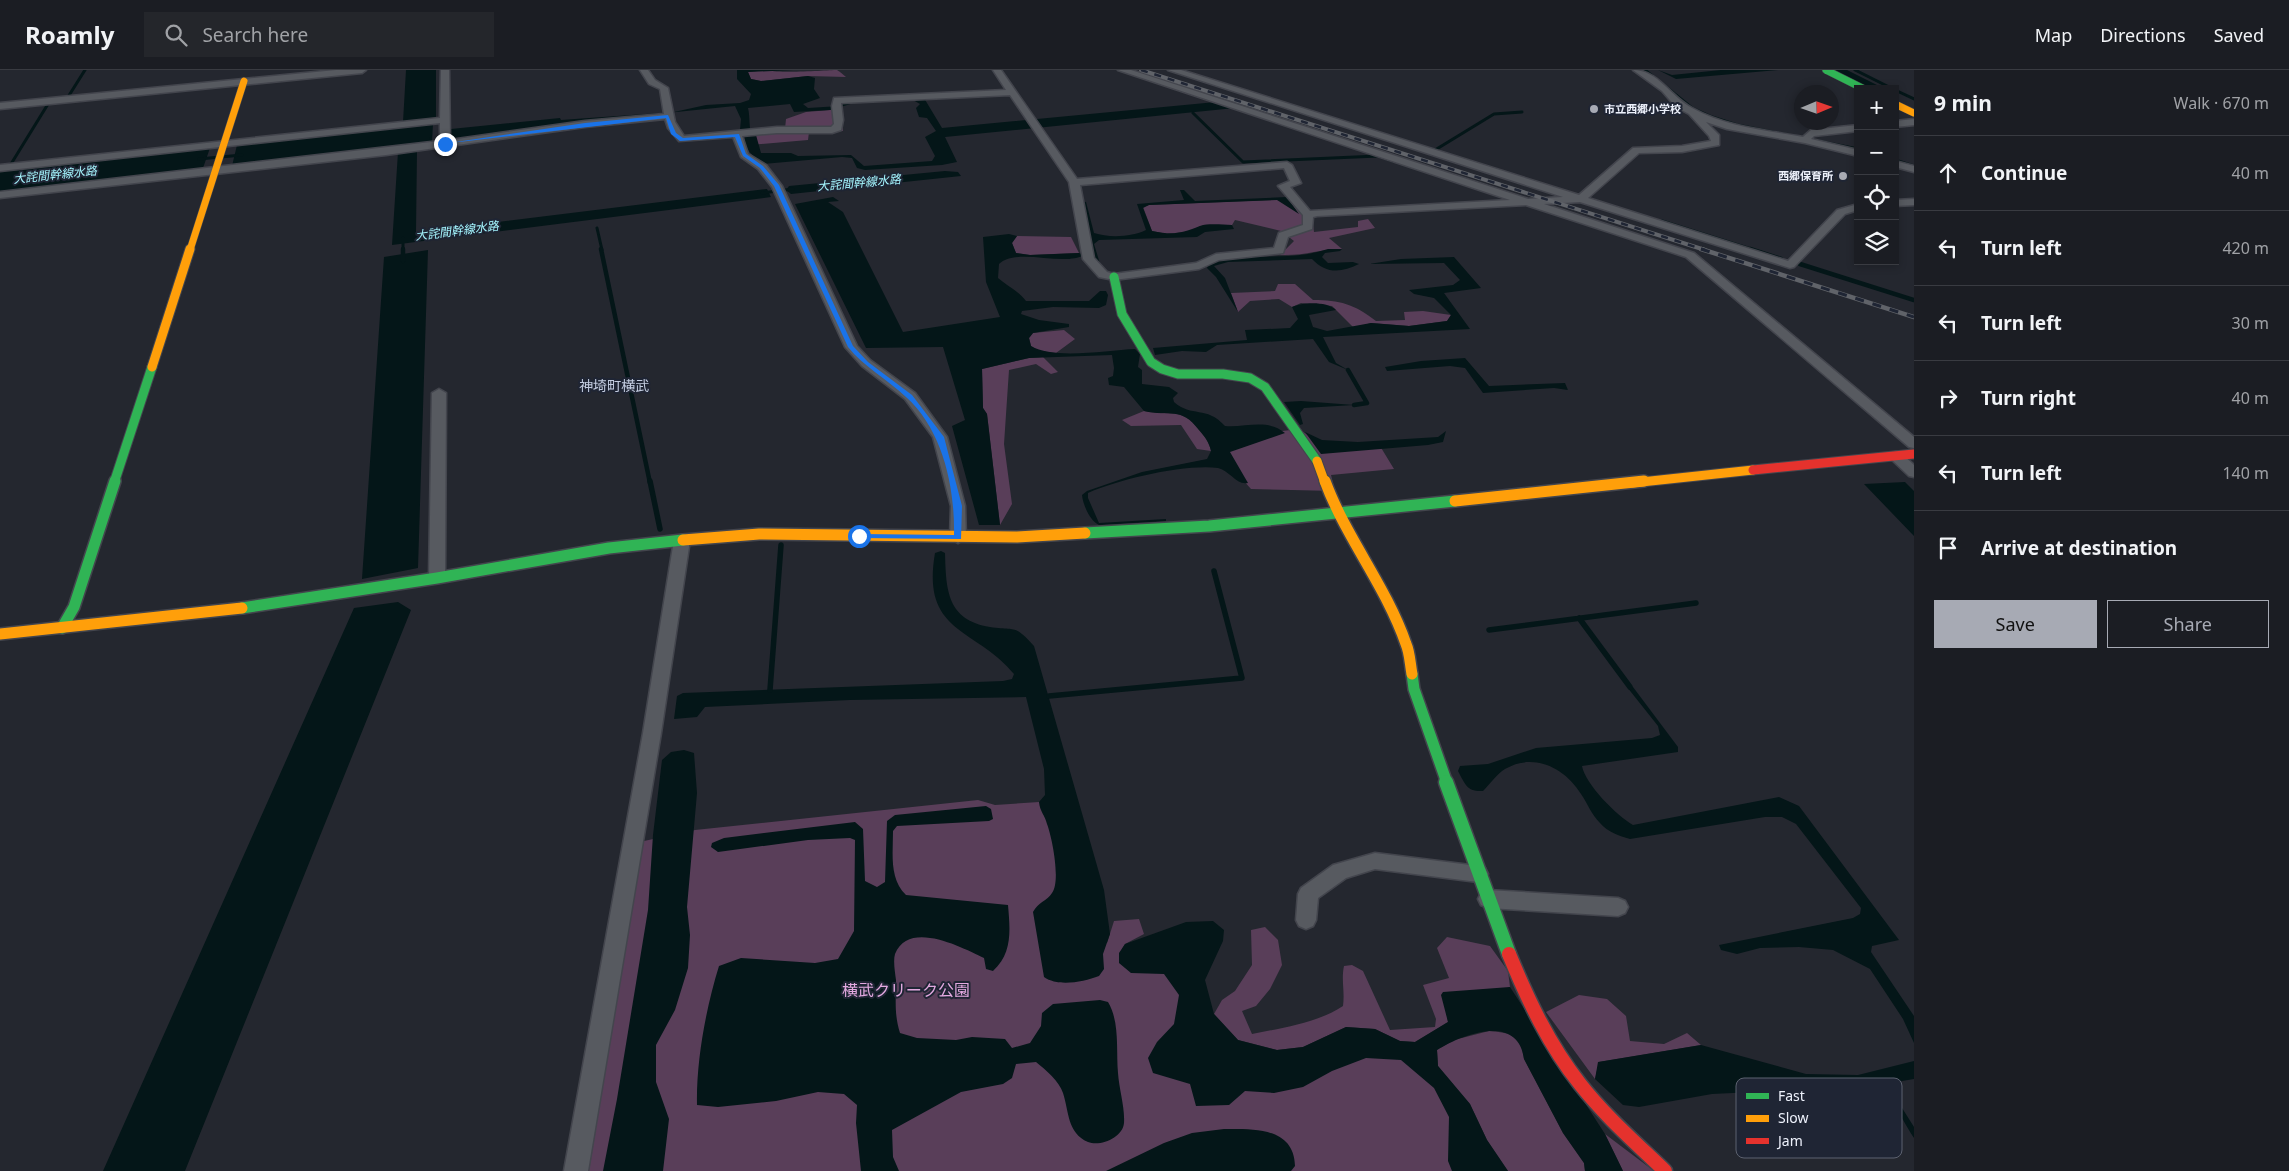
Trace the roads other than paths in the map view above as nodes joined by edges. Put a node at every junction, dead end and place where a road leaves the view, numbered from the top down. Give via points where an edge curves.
1 (248, 70) edge
2 (362, 70) edge
3 (445, 70) edge
4 (644, 70) edge
5 (997, 70) edge
6 (1122, 70) edge
7 (1172, 70) edge
8 (1637, 70) edge
9 (1826, 70) edge
10 (244, 82) junction
11 (1856, 85) edge
12 (1013, 92) junction
13 (0, 106) edge
14 (1899, 106) edge
15 (667, 113) junction
16 (1693, 114) junction
17 (1914, 114) edge
18 (443, 120) junction
19 (1914, 122) edge
20 (1899, 124) edge
21 (1854, 128) edge
22 (737, 136) junction
23 (444, 137) junction
24 (1806, 138) junction
25 (221, 152) junction
26 (1854, 152) edge
27 (1899, 165) edge
28 (0, 168) edge
29 (1914, 169) edge
30 (214, 171) junction
31 (1074, 182) junction
32 (1, 195) edge
33 (1580, 199) junction
34 (1914, 202) edge
35 (1531, 203) junction
36 (1899, 203) edge
37 (1854, 208) edge
38 (1308, 215) junction
39 (1114, 277) junction
40 (439, 393) dead end
41 (1914, 444) edge
42 (1914, 454) edge
43 (1896, 456) junction
44 (1914, 473) edge
45 (1340, 513) junction
46 (958, 538) junction
47 (682, 540) junction
48 (437, 578) junction
49 (62, 628) junction
50 (0, 634) edge
51 (1478, 874) junction
52 (1488, 899) junction
53 (1618, 907) dead end
54 (1306, 920) dead end
55 (576, 1171) edge
56 (1665, 1171) edge

1 - 10 street
2 - 10 street
3 - 18 street
4 - 15 street via 652,82 664,88 669,101
5 - 12 street
6 - 35 street
7 - 33 street
8 - 16 street via 1658,83 1679,105
9 - 11 street
10 - 13 street
10 - 25 street
12 - 22 street via 837,100 838,128
12 - 31 street
14 - 17 street
15 - 22 street via 674,134 682,140
15 - 23 street
16 - 24 street via 1727,126
16 - 33 street via 1714,135 1716,143 1682,149 1636,150
18 - 23 street
18 - 25 street
19 - 20 street
21 - 24 street via 1811,133
22 - 46 street via 744,154 762,167 779,192 851,347 866,363 910,396 940,437 958,506
23 - 30 street via 407,149
24 - 26 street
25 - 28 street
25 - 30 street
27 - 29 street
30 - 32 street
30 - 49 street via 74,607
31 - 38 street via 1287,165 1296,183 1283,186
31 - 39 street via 1089,259 1103,275
33 - 35 street
33 - 37 street via 1790,266 1840,212
34 - 36 street
35 - 38 street
35 - 41 street via 1690,255
38 - 39 street via 1308,227 1283,236 1279,251 1216,257 1199,266
39 - 45 street via 1122,314 1151,362 1178,374 1250,378 1265,387 1320,466
40 - 48 street
42 - 43 street
43 - 44 street
43 - 45 street
45 - 46 street via 1210,526
45 - 51 street via 1389,604 1407,646 1414,689
46 - 47 street via 759,534
47 - 48 street via 609,548
47 - 55 street
48 - 49 street via 212,612
49 - 50 street
51 - 52 street
51 - 54 street via 1374,862 1348,868 1308,894
52 - 53 street
52 - 56 street via 1522,986 1552,1044 1594,1101

